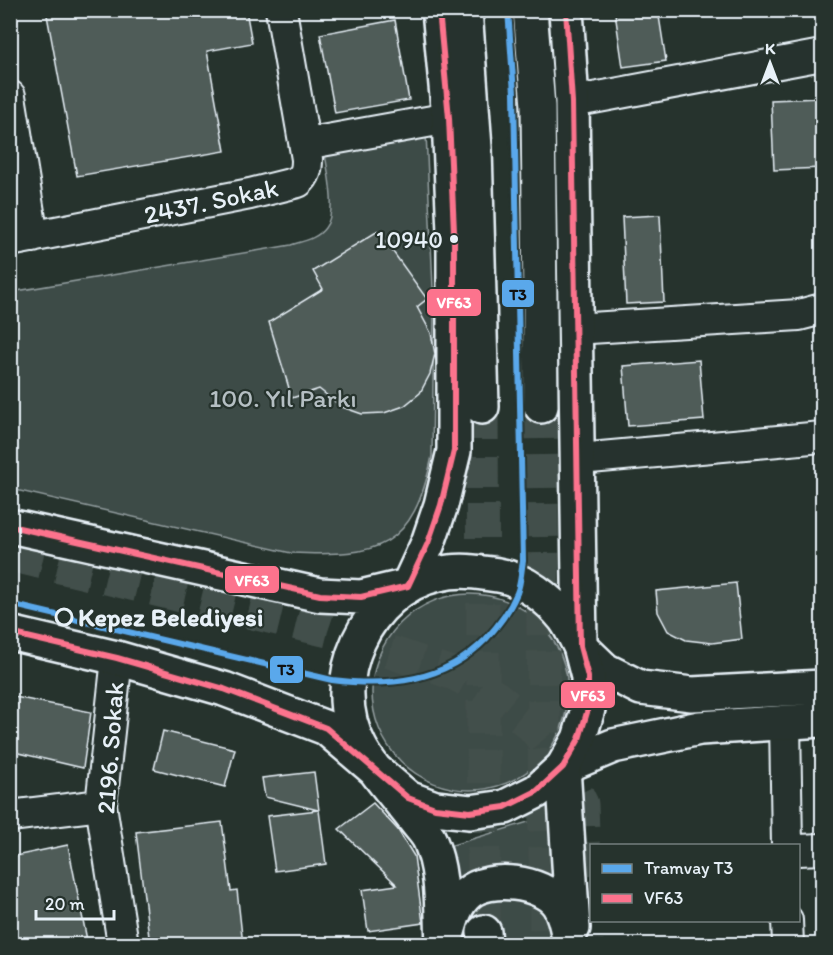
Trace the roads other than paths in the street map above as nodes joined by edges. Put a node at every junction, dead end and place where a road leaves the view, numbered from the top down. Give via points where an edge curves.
1 (281, 10) edge
2 (439, 10) edge
3 (465, 10) edge
4 (530, 10) edge
5 (566, 10) edge
6 (822, 55) edge
7 (10, 96) edge
8 (572, 102) junction
9 (449, 118) junction
10 (305, 144) junction
11 (22, 239) edge
12 (822, 309) edge
13 (574, 329) junction
14 (541, 406) tunnel mouth
15 (482, 407) tunnel mouth
16 (822, 437) edge
17 (579, 459) junction
18 (10, 526) edge
19 (408, 586) junction
20 (10, 633) edge
21 (580, 646) junction
22 (117, 658) junction
23 (822, 687) edge
24 (822, 720) edge
25 (785, 721) junction
26 (563, 767) junction
27 (382, 777) junction
28 (101, 805) junction
29 (10, 816) edge
30 (787, 844) edge
31 (822, 849) edge
32 (800, 850) edge
33 (786, 922) edge
34 (559, 942) edge
35 (123, 945) edge
36 (443, 945) edge
37 (788, 945) edge

1 - 10 street, 2437. Sokak
2 - 9 main road
3 - 15 main road via 475,148
4 - 14 main road via 538,106
5 - 8 main road
6 - 8 street
7 - 11 street
8 - 13 main road
9 - 10 street
9 - 19 main road via 454,232 454,451 441,505
10 - 11 street, 2437. Sokak via 308,167 298,182
12 - 13 street via 799,315
13 - 17 main road
16 - 17 street
17 - 21 main road
18 - 19 main road via 320,595 361,597
19 - 21 main road via 438,574 471,570 503,576 545,598 566,620
19 - 27 main road via 381,607 360,635 346,682 350,720 360,747
20 - 22 main road
21 - 23 main road via 605,670 641,688 692,694
21 - 26 main road via 588,677 588,709 579,740
22 - 27 main road via 224,689 326,728
22 - 28 street, 2196. Sokak
24 - 25 main road
25 - 26 main road via 700,728 635,741
25 - 30 street
26 - 27 main road via 537,791 505,807 470,812 435,808 408,798
26 - 34 main road
27 - 36 main road via 430,840 440,875
28 - 29 street
28 - 35 street, 2196. Sokak
31 - 32 street
33 - 37 street
34 - 36 main road via 565,917 557,902 537,887 488,883 468,892 454,909

